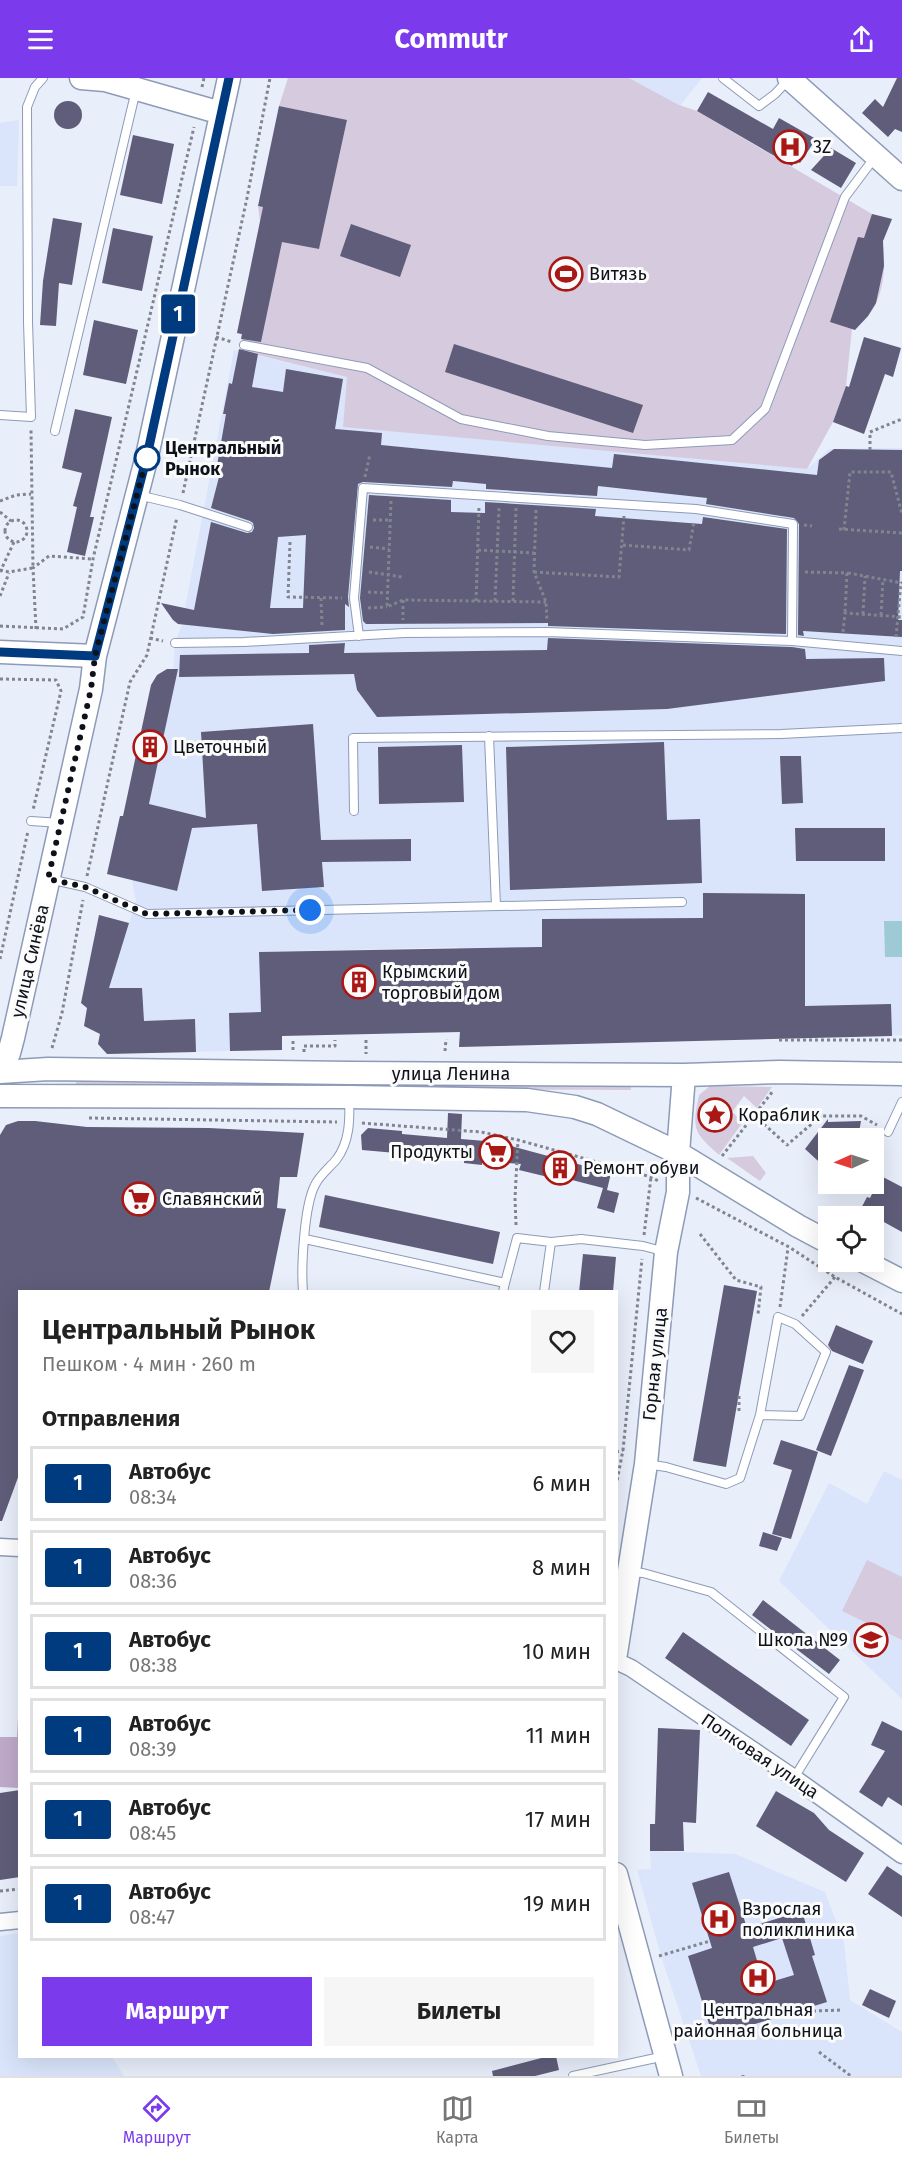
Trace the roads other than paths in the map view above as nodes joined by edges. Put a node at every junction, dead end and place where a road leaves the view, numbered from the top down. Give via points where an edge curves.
1 (43, 78) edge
2 (81, 78) edge
3 (229, 78) edge
4 (723, 78) edge
5 (789, 78) edge
6 (136, 88) junction
7 (221, 113) junction
8 (875, 156) junction
9 (902, 179) edge
10 (244, 345) road end
11 (0, 415) edge
12 (55, 431) dead end
13 (137, 495) junction
14 (248, 527) dead end
15 (359, 636) junction
16 (792, 641) junction
17 (175, 643) dead end
18 (898, 650) edge
19 (0, 652) edge
20 (95, 656) junction
21 (902, 728) edge
22 (489, 736) junction
23 (354, 811) dead end
24 (31, 821) road end
25 (60, 823) junction
26 (48, 879) junction
27 (682, 902) dead end
28 (496, 906) junction
29 (0, 1071) edge
30 (902, 1074) edge
31 (684, 1075) junction
32 (0, 1096) edge
33 (349, 1096) junction
34 (902, 1102) edge
35 (888, 1132) road end
36 (678, 1153) junction
37 (818, 1237) edge
38 (305, 1239) junction
39 (551, 1242) junction
40 (666, 1252) junction
41 (884, 1272) edge
42 (902, 1281) edge
43 (504, 1287) edge
44 (303, 1290) edge
45 (544, 1290) edge
46 (760, 1415) junction
47 (645, 1464) junction
48 (0, 1547) edge
49 (18, 1548) edge
50 (623, 1569) edge
51 (618, 1639) edge
52 (618, 1662) edge
53 (794, 1778) junction
54 (902, 1855) edge
55 (618, 1881) edge
56 (18, 1920) edge
57 (0, 1922) edge
58 (669, 2066) edge
59 (573, 2076) edge

1 - 11 lane via 27,107 31,417
2 - 6 main road
3 - 7 main road, улица Синёва
4 - 5 lane via 759,106
5 - 8 main road
6 - 7 main road
6 - 12 lane
7 - 13 main road, улица Синёва
8 - 9 main road
8 - 10 lane via 845,197 765,409 732,440 645,445 548,436 461,419 367,368
13 - 14 lane
13 - 20 main road, улица Синёва
15 - 16 lane via 547,632
15 - 16 lane via 354,595 363,488 696,509 793,524
15 - 17 lane
16 - 18 lane
19 - 20 main road
20 - 25 main road, улица Синёва
21 - 22 lane via 781,734
22 - 23 lane via 353,738
22 - 28 lane
24 - 25 lane
25 - 26 main road, улица Синёва
26 - 28 lane via 85,887 147,914
26 - 29 main road, улица Синёва via 13,1038
27 - 28 lane
29 - 31 main road, улица Ленина
30 - 31 main road, улица Ленина
31 - 36 main road, Горная улица
32 - 33 main road, улица Ленина
33 - 36 main road, улица Ленина via 552,1103 597,1114
33 - 38 lane via 350,1122 344,1146 315,1184 309,1199
34 - 35 lane
36 - 37 main road, улица Ленина
36 - 40 main road, Горная улица via 678,1191
38 - 43 lane
38 - 44 lane
39 - 40 lane via 581,1239
39 - 43 lane via 517,1238
39 - 45 lane
40 - 47 main road, Горная улица
41 - 42 main road
46 - 46 lane via 800,1416 825,1352 795,1324 778,1317
46 - 47 lane via 741,1478 726,1484
47 - 50 main road, Горная улица
48 - 49 street
50 - 51 main road, Горная улица via 625,1589
50 - 53 lane via 711,1592 844,1697
52 - 53 street, Полковая улица
53 - 54 street, Полковая улица
55 - 58 main road
56 - 57 street
58 - 59 lane

